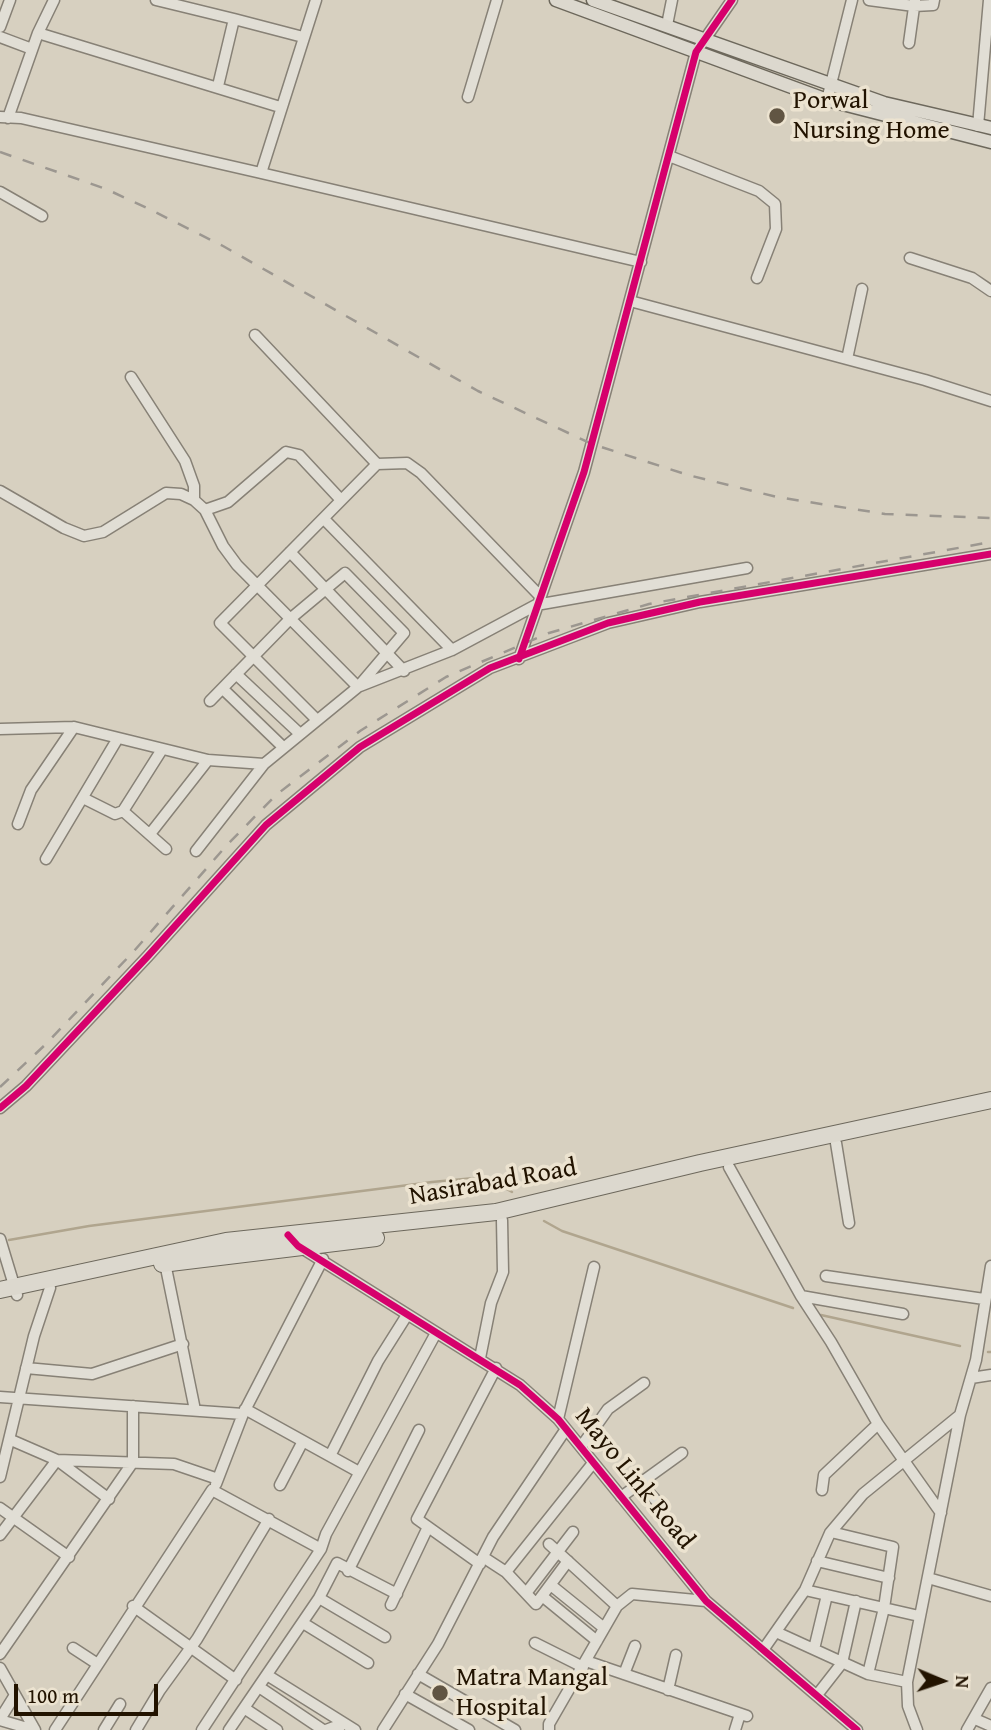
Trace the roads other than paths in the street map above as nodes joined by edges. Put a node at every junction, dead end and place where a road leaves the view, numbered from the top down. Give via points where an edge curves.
1 (10, 0) edge
2 (54, 0) edge
3 (156, 0) edge
4 (316, 0) edge
5 (497, 0) edge
6 (556, 0) edge
7 (593, 0) edge
8 (672, 0) edge
9 (716, 0) edge
10 (852, 0) edge
11 (869, 0) edge
12 (934, 0) edge
13 (989, 0) edge
14 (730, 2) edge
15 (914, 3) edge
16 (234, 19) junction
17 (667, 25) junction
18 (0, 27) edge
19 (38, 33) junction
20 (0, 37) edge
21 (303, 37) junction
22 (704, 39) junction
23 (909, 43) dead end
24 (32, 49) junction
25 (696, 52) junction
26 (988, 63) edge
27 (831, 85) junction
28 (218, 86) junction
29 (468, 97) dead end
30 (827, 100) junction
31 (280, 107) junction
32 (882, 109) junction
33 (4, 117) edge
34 (929, 121) junction
35 (985, 127) edge
36 (991, 142) edge
37 (669, 156) junction
38 (261, 173) junction
39 (0, 192) edge
40 (42, 216) dead end
41 (910, 258) dead end
42 (641, 262) junction
43 (757, 278) dead end
44 (862, 289) dead end
45 (991, 291) edge
46 (630, 301) junction
47 (255, 335) dead end
48 (847, 359) junction
49 (131, 377) dead end
50 (991, 401) edge
51 (377, 464) junction
52 (0, 491) edge
53 (194, 500) junction
54 (341, 500) junction
55 (205, 510) junction
56 (324, 519) junction
57 (289, 552) junction
58 (357, 553) junction
59 (991, 554) edge
60 (747, 568) dead end
61 (345, 573) junction
62 (255, 585) junction
63 (324, 588) junction
64 (538, 600) junction
65 (290, 619) junction
66 (452, 650) junction
67 (387, 652) junction
68 (253, 656) junction
69 (519, 659) junction
70 (404, 671) junction
71 (236, 674) junction
72 (358, 687) junction
73 (223, 689) junction
74 (211, 701) dead end
75 (317, 720) junction
76 (74, 727) junction
77 (0, 729) edge
78 (299, 733) junction
79 (118, 738) junction
80 (283, 747) junction
81 (161, 751) junction
82 (208, 760) junction
83 (264, 764) junction
84 (83, 797) junction
85 (123, 811) junction
86 (18, 824) dead end
87 (150, 834) junction
88 (166, 849) dead end
89 (196, 851) dead end
90 (46, 859) dead end
91 (991, 1100) edge
92 (0, 1108) edge
93 (991, 1110) edge
94 (835, 1143) junction
95 (729, 1167) junction
96 (502, 1220) junction
97 (849, 1223) dead end
98 (0, 1239) edge
99 (293, 1241) junction
100 (323, 1259) junction
101 (165, 1263) junction
102 (991, 1266) edge
103 (594, 1267) dead end
104 (825, 1276) dead end
105 (50, 1288) junction
106 (11, 1290) edge
107 (0, 1299) edge
108 (804, 1299) junction
109 (985, 1300) junction
110 (903, 1314) dead end
111 (407, 1315) junction
112 (436, 1333) junction
113 (991, 1338) edge
114 (979, 1339) junction
115 (183, 1344) junction
116 (480, 1358) junction
117 (26, 1368) junction
118 (496, 1368) junction
119 (991, 1375) edge
120 (971, 1378) junction
121 (644, 1383) dead end
122 (0, 1397) edge
123 (18, 1399) junction
124 (133, 1406) junction
125 (195, 1410) junction
126 (244, 1412) junction
127 (960, 1415) junction
128 (558, 1419) junction
129 (878, 1424) junction
130 (566, 1429) junction
131 (418, 1430) dead end
132 (11, 1440) junction
133 (303, 1441) junction
134 (581, 1447) junction
135 (682, 1453) dead end
136 (330, 1456) junction
137 (902, 1459) junction
138 (57, 1460) junction
139 (133, 1462) junction
140 (593, 1463) junction
141 (359, 1472) junction
142 (0, 1477) edge
143 (218, 1479) junction
144 (640, 1484) junction
145 (280, 1485) dead end
146 (212, 1490) junction
147 (822, 1490) dead end
148 (621, 1497) junction
149 (109, 1499) junction
150 (0, 1508) edge
151 (663, 1508) dead end
152 (941, 1514) junction
153 (13, 1517) junction
154 (269, 1519) junction
155 (428, 1527) junction
156 (573, 1532) dead end
157 (831, 1532) junction
158 (0, 1535) edge
159 (549, 1545) dead end
160 (317, 1553) junction
161 (559, 1553) junction
162 (69, 1557) junction
163 (482, 1561) junction
164 (568, 1561) junction
165 (817, 1561) junction
166 (337, 1563) junction
167 (348, 1571) junction
168 (506, 1572) junction
169 (888, 1578) junction
170 (928, 1578) junction
171 (552, 1586) junction
172 (805, 1590) junction
173 (527, 1592) junction
174 (397, 1594) junction
175 (827, 1595) junction
176 (542, 1596) junction
177 (991, 1596) edge
178 (319, 1598) junction
179 (706, 1601) junction
180 (856, 1601) junction
181 (391, 1605) dead end
182 (133, 1606) junction
183 (617, 1606) junction
184 (884, 1608) junction
185 (919, 1616) junction
186 (303, 1623) junction
187 (604, 1628) junction
188 (776, 1632) junction
189 (385, 1637) dead end
190 (597, 1641) junction
191 (535, 1643) dead end
192 (635, 1646) dead end
193 (73, 1648) dead end
194 (189, 1649) junction
195 (814, 1649) junction
196 (763, 1650) junction
197 (0, 1654) edge
198 (676, 1655) dead end
199 (96, 1663) junction
200 (368, 1663) dead end
201 (842, 1663) junction
202 (585, 1664) junction
203 (0, 1668) edge
204 (418, 1674) junction
205 (624, 1674) junction
206 (868, 1674) junction
207 (267, 1675) junction
208 (236, 1679) junction
209 (907, 1682) junction
210 (991, 1688) edge
211 (256, 1690) junction
212 (668, 1690) junction
213 (405, 1694) junction
214 (15, 1695) junction
215 (817, 1695) junction
216 (120, 1704) dead end
217 (244, 1708) junction
218 (0, 1719) edge
219 (973, 1726) edge
220 (991, 1726) edge
221 (547, 1728) edge
222 (35, 1730) edge
223 (55, 1730) edge
224 (104, 1730) edge
225 (136, 1730) edge
226 (202, 1730) edge
227 (230, 1730) edge
228 (277, 1730) edge
229 (324, 1730) edge
230 (339, 1730) edge
231 (355, 1730) edge
232 (383, 1730) edge
233 (469, 1730) edge
234 (515, 1730) edge
235 (734, 1730) edge
236 (857, 1730) edge
237 (917, 1730) edge

1 - 18 street
2 - 19 street
3 - 16 street
4 - 21 street
5 - 29 street
6 - 25 main road
7 - 17 main road
8 - 17 street
9 - 14 street
10 - 27 street
11 - 15 street
12 - 15 street via 933,5
13 - 26 street
14 - 22 street
15 - 23 street
16 - 21 street
16 - 28 street
17 - 22 main road
19 - 24 street
19 - 28 street
20 - 24 street
21 - 31 street
22 - 25 street
22 - 27 main road
24 - 33 street
25 - 30 main road
25 - 37 street
26 - 35 street
27 - 30 street
27 - 32 main road
28 - 31 street
30 - 32 main road
31 - 38 street
32 - 34 main road
33 - 38 street
34 - 35 main road
34 - 36 main road
37 - 42 street
37 - 43 street via 759,191 775,204 776,229
38 - 42 street
39 - 40 street
41 - 45 street via 972,278
42 - 46 street
44 - 48 street
46 - 48 street
46 - 64 street via 584,472
47 - 51 street
48 - 50 street
49 - 53 street via 185,461
51 - 54 street
51 - 64 street via 407,463 421,473
52 - 53 street via 84,536 103,532 166,494
53 - 55 street
54 - 55 street via 299,455 286,452 228,502
54 - 56 street
55 - 62 street via 223,546
56 - 57 street
56 - 58 street
57 - 62 street
57 - 63 street
58 - 61 street
58 - 66 street
59 - 69 street via 699,602 608,623
60 - 64 street
61 - 63 street
61 - 67 street via 404,633
62 - 65 street
62 - 68 street via 219,623
63 - 65 street
63 - 67 street
64 - 66 street
64 - 69 street
65 - 68 street
65 - 72 street
66 - 70 street
67 - 70 street
67 - 72 street
68 - 71 street
68 - 75 street
69 - 92 street via 490,668 360,747 266,825 26,1086
70 - 72 street
71 - 73 street
71 - 78 street
72 - 75 street
73 - 74 street
73 - 80 street
75 - 78 street
76 - 77 street
76 - 79 street
76 - 86 street via 31,790
78 - 80 street
79 - 81 street
79 - 84 street
80 - 83 street
81 - 82 street
81 - 85 street
82 - 83 street
82 - 87 street
83 - 89 street
84 - 85 street via 115,814
84 - 90 street
85 - 87 street
87 - 88 street
91 - 99 highway, Nasirabad Road via 496,1212
93 - 94 highway, Nasirabad Road
94 - 95 highway, Nasirabad Road
94 - 97 street
95 - 96 highway, Nasirabad Road
95 - 108 street
96 - 99 highway, Nasirabad Road
96 - 116 street via 503,1272 491,1303
98 - 106 street
99 - 100 street, Mayo Link Road
99 - 101 highway, Nasirabad Road
99 - 106 highway, Nasirabad Road via 182,1249
100 - 111 street, Mayo Link Road
100 - 126 street
101 - 105 highway, Nasirabad Road
101 - 115 street
102 - 109 street
103 - 128 street
104 - 109 street
105 - 106 highway, Nasirabad Road
105 - 117 street
106 - 107 highway, Nasirabad Road
108 - 110 street
108 - 129 street
109 - 114 street
111 - 112 street, Mayo Link Road
111 - 136 street
112 - 116 street, Mayo Link Road
112 - 141 street
113 - 114 street
114 - 120 street
115 - 117 street via 92,1374
115 - 125 street
116 - 118 street, Mayo Link Road
117 - 123 street
118 - 128 street, Mayo Link Road
118 - 155 street via 417,1520
119 - 120 street
120 - 127 street
121 - 134 street via 608,1409
122 - 123 street
123 - 124 street
123 - 132 street
124 - 125 street
124 - 139 street
125 - 126 street
126 - 133 street
126 - 143 street
127 - 137 street
127 - 152 street
128 - 130 street, Mayo Link Road
129 - 137 street
129 - 147 street via 824,1475
130 - 134 street, Mayo Link Road
130 - 163 street via 493,1537
131 - 167 street
132 - 138 street
132 - 142 street
133 - 136 street
133 - 145 street
134 - 140 street, Mayo Link Road
135 - 144 street
136 - 141 street
137 - 152 street
137 - 157 street via 863,1494
138 - 139 street
138 - 149 street
138 - 153 street
139 - 143 street via 188,1466
139 - 149 street
140 - 148 street, Mayo Link Road
140 - 168 street
141 - 160 street
143 - 146 street
144 - 148 street
144 - 151 street
146 - 154 street
146 - 182 street
148 - 179 street, Mayo Link Road
149 - 162 street
150 - 153 street
152 - 170 street
153 - 158 street
153 - 162 street
154 - 160 street
154 - 194 street
155 - 163 street
155 - 174 street
156 - 161 street
157 - 165 street
157 - 169 street via 893,1547
159 - 161 street
160 - 166 street
160 - 208 street
161 - 164 street
161 - 173 street
162 - 197 street
163 - 168 street
163 - 204 street
164 - 171 street
164 - 183 street
165 - 169 street
165 - 172 street
166 - 167 street
166 - 178 street
167 - 174 street
168 - 173 street
169 - 184 street
170 - 177 street
170 - 185 street
171 - 176 street
171 - 187 street
172 - 175 street
172 - 188 street
173 - 176 street via 536,1604
174 - 181 street
175 - 180 street
175 - 195 street
176 - 190 street
178 - 186 street
178 - 189 street
179 - 183 street via 632,1594
179 - 196 street, Mayo Link Road
180 - 184 street
180 - 201 street
182 - 194 street
182 - 199 street
183 - 187 street
184 - 185 street
184 - 206 street
185 - 209 street
186 - 200 street
186 - 207 street
187 - 190 street
188 - 195 street
188 - 196 street
190 - 202 street
191 - 202 street
192 - 205 street
193 - 199 street
194 - 208 street
194 - 225 street
195 - 201 street
196 - 215 street, Mayo Link Road
198 - 212 street
199 - 223 street
201 - 206 street
201 - 215 street
202 - 205 street
202 - 221 street
203 - 214 street
204 - 213 street
204 - 234 street
205 - 212 street
206 - 209 street
207 - 211 street
207 - 231 street
208 - 211 street
208 - 226 street
209 - 237 street via 908,1706
210 - 219 street
211 - 217 street
211 - 229 street
212 - 235 street via 743,1715
213 - 232 street
213 - 233 street
214 - 218 street
214 - 222 street
215 - 236 street, Mayo Link Road
216 - 224 street
217 - 227 street
217 - 228 street
218 - 222 street
219 - 220 street
229 - 230 street

